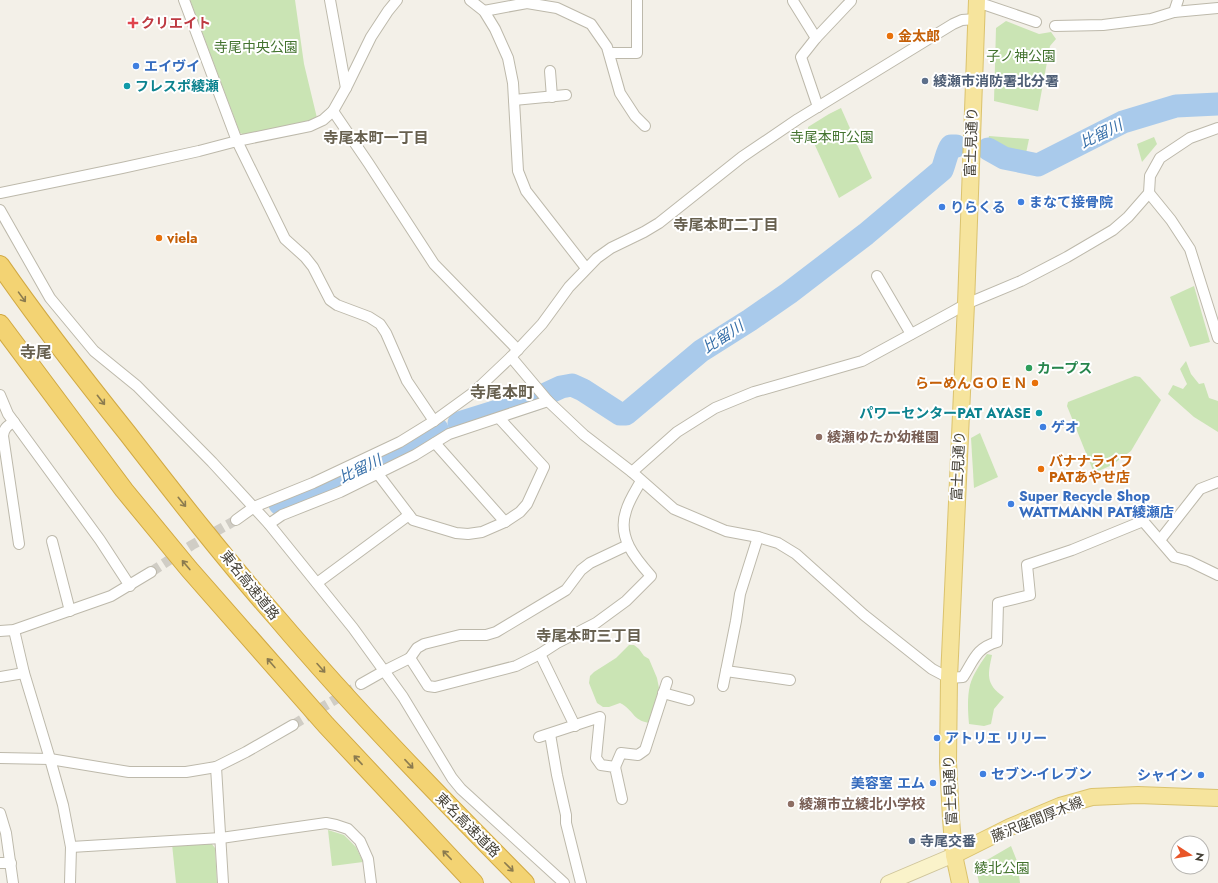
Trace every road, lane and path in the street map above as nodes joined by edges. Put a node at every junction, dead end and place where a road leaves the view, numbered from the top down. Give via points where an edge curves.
1 (184, 0) edge
2 (330, 0) edge
3 (397, 0) edge
4 (470, 0) edge
5 (637, 0) edge
6 (850, 0) edge
7 (1178, 0) edge
8 (793, 1) dead end
9 (976, 8) edge
10 (1218, 8) edge
11 (484, 11) junction
12 (1174, 12) junction
13 (1036, 22) dead end
14 (1055, 26) dead end
15 (816, 38) junction
16 (609, 54) junction
17 (550, 71) dead end
18 (346, 88) junction
19 (566, 95) dead end
20 (552, 96) junction
21 (514, 100) junction
22 (818, 107) junction
23 (333, 111) junction
24 (645, 126) dead end
25 (1218, 128) edge
26 (237, 141) junction
27 (0, 193) edge
28 (1149, 193) junction
29 (0, 210) edge
30 (0, 265) edge
31 (586, 268) junction
32 (877, 276) dead end
33 (966, 304) junction
34 (0, 324) edge
35 (911, 334) junction
36 (1218, 338) edge
37 (514, 353) junction
38 (0, 395) edge
39 (545, 397) junction
40 (499, 418) junction
41 (434, 421) junction
42 (14, 422) junction
43 (436, 443) junction
44 (632, 472) junction
45 (378, 474) junction
46 (641, 481) junction
47 (1218, 482) edge
48 (254, 507) junction
49 (410, 515) junction
50 (236, 520) tunnel mouth
51 (505, 522) junction
52 (269, 524) junction
53 (758, 538) junction
54 (1160, 540) junction
55 (52, 541) dead end
56 (19, 544) dead end
57 (628, 545) junction
58 (151, 572) tunnel mouth
59 (1217, 574) edge
60 (317, 583) junction
61 (130, 586) junction
62 (70, 611) junction
63 (14, 630) junction
64 (0, 632) edge
65 (540, 654) junction
66 (410, 658) junction
67 (384, 671) junction
68 (726, 671) junction
69 (24, 673) junction
70 (0, 677) edge
71 (949, 678) junction
72 (790, 680) dead end
73 (667, 682) dead end
74 (361, 684) tunnel mouth
75 (723, 686) dead end
76 (663, 693) junction
77 (689, 700) dead end
78 (293, 724) tunnel mouth
79 (575, 726) junction
80 (550, 734) junction
81 (539, 737) dead end
82 (0, 758) edge
83 (50, 759) junction
84 (216, 767) junction
85 (615, 767) junction
86 (1218, 798) edge
87 (622, 799) dead end
88 (0, 813) edge
89 (221, 838) junction
90 (71, 848) junction
91 (954, 855) junction
92 (0, 863) edge
93 (11, 863) junction
94 (894, 882) edge
95 (13, 883) edge
96 (70, 883) edge
97 (223, 883) edge
98 (371, 883) edge
99 (474, 883) edge
100 (525, 883) edge
101 (564, 883) edge
102 (581, 883) edge
103 (960, 883) edge

1 - 26 street
2 - 18 street
3 - 18 street via 371,37
4 - 11 street
5 - 16 street via 637,52
6 - 15 street
7 - 12 street
8 - 15 street
9 - 13 street via 986,5
9 - 22 street via 962,20
9 - 33 main road, 富士見通り
10 - 12 street
11 - 16 street via 527,3 557,8 591,24 607,46
11 - 21 street via 508,58
12 - 14 street via 1150,19 1103,25
15 - 22 street via 801,57
16 - 24 street via 620,93
17 - 20 street
18 - 23 street
19 - 20 street
20 - 21 street
21 - 31 street via 518,171 526,191
22 - 31 street via 742,157 659,223 611,248
23 - 26 street via 323,120 310,126
23 - 37 street via 434,264
25 - 28 street via 1190,138 1160,158 1150,176
26 - 27 street
26 - 41 street via 285,239 306,257 330,300 380,324 407,381
28 - 33 street via 1113,230 1061,261
28 - 36 street via 1171,220 1190,250
29 - 48 street via 50,298 94,351 137,386
30 -> 100 highway, 東名高速道路 via 157,472 276,618 360,712
31 - 37 street via 542,324
32 - 35 street
33 - 35 street
33 - 71 main road, 富士見通り
99 -> 34 highway via 326,725 189,568 124,490
35 - 44 street via 862,361 754,392 715,408 677,432
37 - 39 street
37 - 41 street via 474,392
38 - 42 street
39 - 40 street
39 - 44 street via 584,435
40 - 43 street via 449,434
40 - 51 street via 544,467 527,504
41 - 48 street via 400,442 313,483
42 - 56 street via 7,425 3,436
42 - 61 street via 100,540
43 - 45 street
43 - 51 street
44 - 46 street
45 - 49 street
45 - 52 street via 282,515
46 - 53 street via 674,508 686,514 726,531
46 - 57 street via 623,520
47 - 54 street via 1200,490
48 - 50 street
48 - 52 street
49 - 51 street via 413,520 468,534 482,532
49 - 60 street
52 - 60 street
53 - 68 street via 740,594
53 - 71 street via 778,543 796,554 864,615 932,669
54 - 59 street via 1174,557
54 - 71 street via 1143,521 1027,566 1030,595 998,603 997,642 979,650 963,677
55 - 62 street
57 - 65 street via 651,576 626,601 596,622
57 - 66 street via 590,563 581,570 566,590 496,632 486,635 460,635 424,644
58 - 61 street
60 - 67 street
61 - 62 street
62 - 63 street
63 - 64 street
63 - 69 street
65 - 66 street via 516,666 435,687 428,686
65 - 79 street
66 - 67 street
67 - 74 street
67 - 101 street via 461,789
68 - 72 street
68 - 75 street
69 - 70 street
69 - 83 street
71 - 91 main road, 富士見通り via 948,762
73 - 76 street
76 - 77 street
76 - 85 street via 645,750 638,755 621,753
78 - 84 street
79 - 80 street
79 - 85 street via 600,718 596,758 601,765
80 - 81 street
80 - 102 street via 566,823
82 - 83 street
83 - 84 street via 129,772 186,772
83 - 90 street via 63,805
84 - 89 street
85 - 87 street
86 - 91 main road, 藤沢座間厚木線 via 1138,795 1092,797 1060,806 1010,827
88 - 93 street
89 - 90 street
89 - 97 street
89 - 98 street via 326,823 336,825 348,829 360,842 368,859
90 - 96 street
91 - 94 street
91 - 103 main road, 富士見通り
92 - 93 street
93 - 95 street

